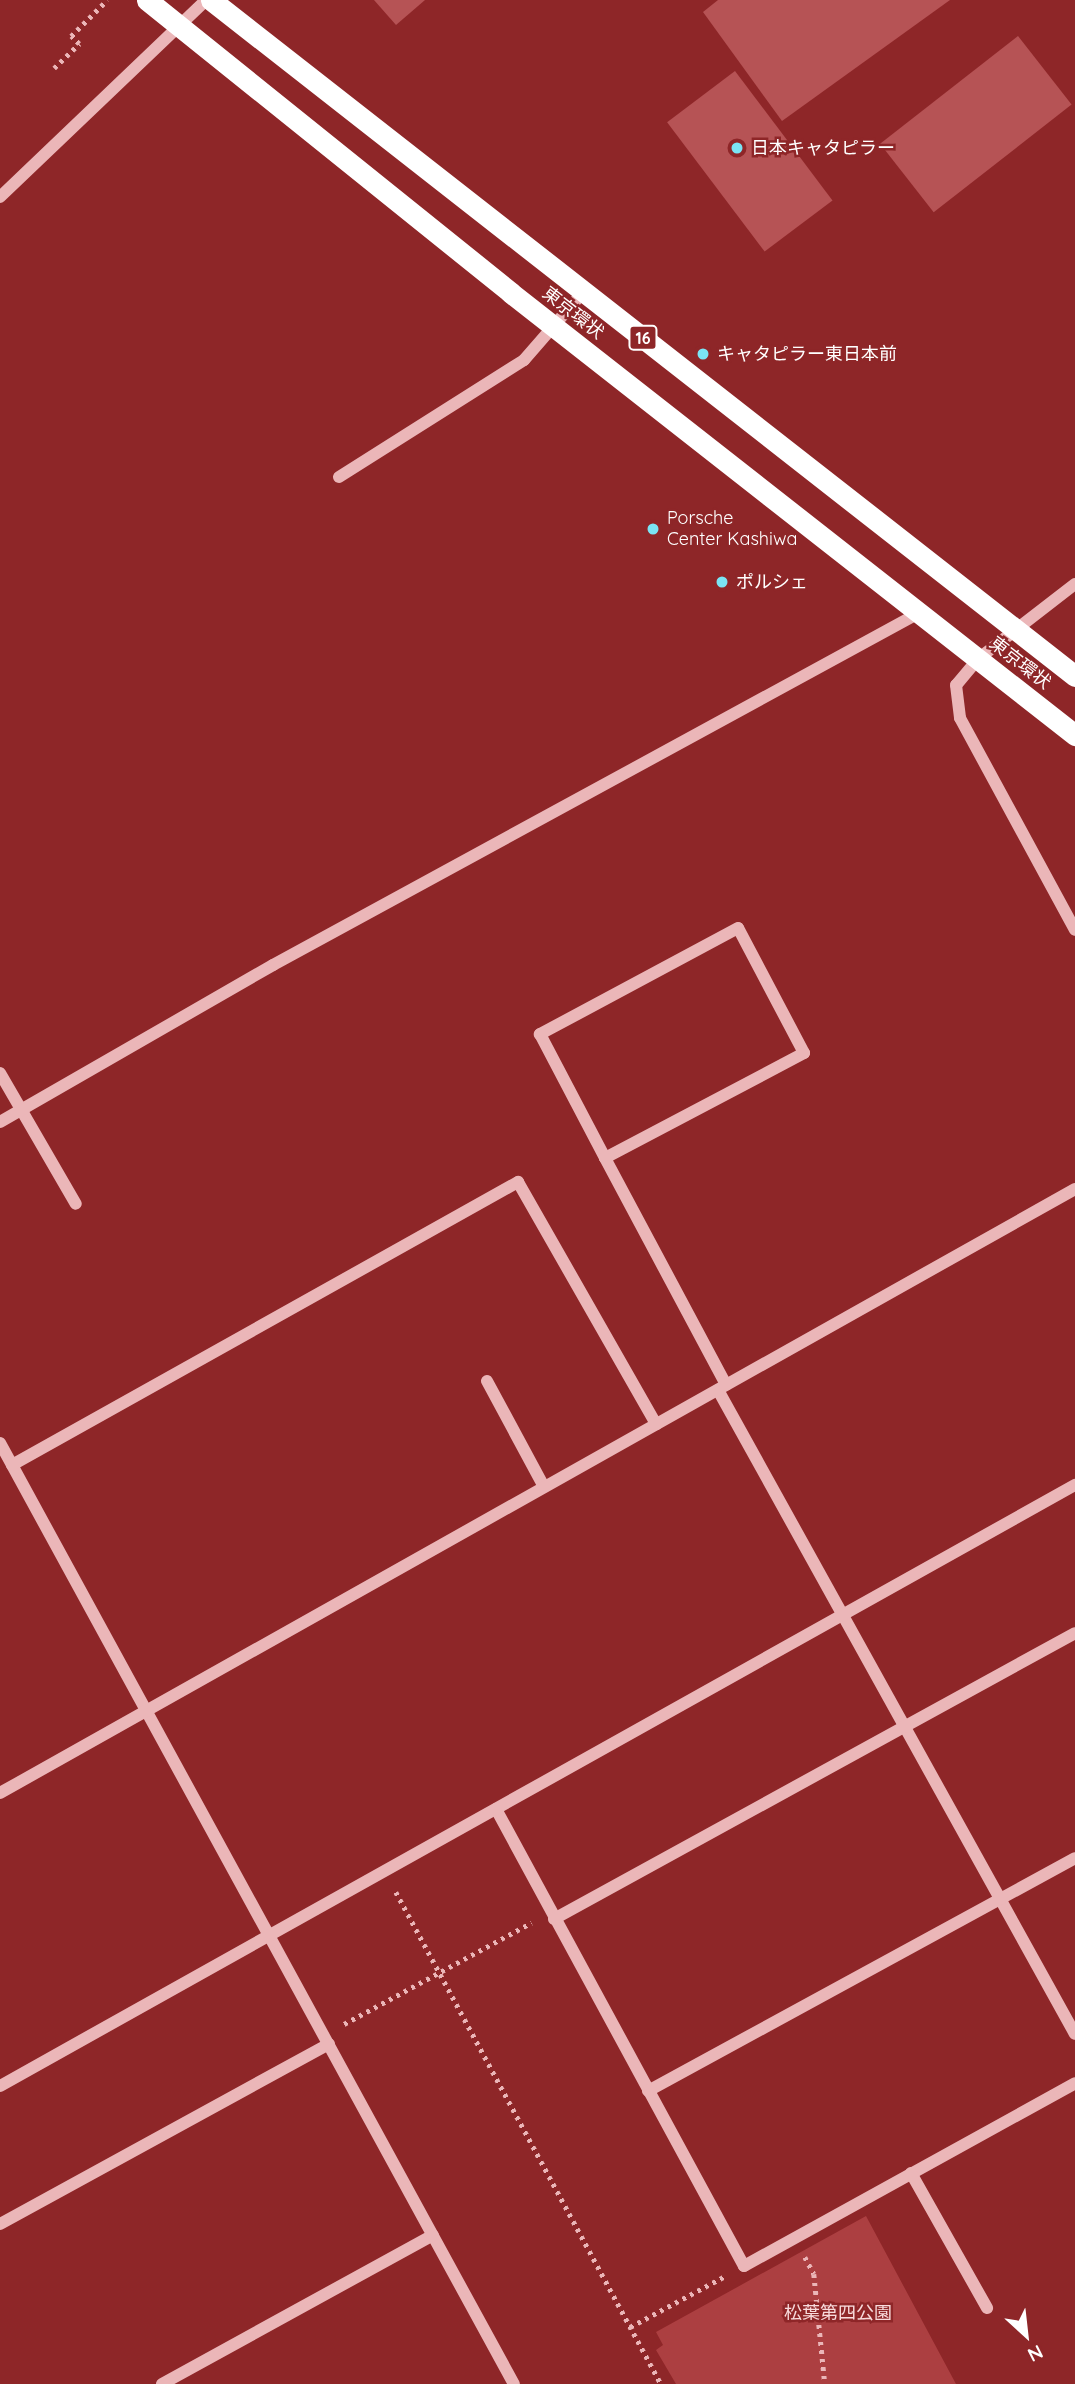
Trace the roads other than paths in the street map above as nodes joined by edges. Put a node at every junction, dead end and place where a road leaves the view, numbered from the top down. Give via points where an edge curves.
1 (147, 0) edge
2 (206, 0) edge
3 (211, 0) edge
4 (180, 25) junction
5 (0, 197) edge
6 (584, 291) junction
7 (554, 327) junction
8 (339, 477) dead end
9 (1075, 584) edge
10 (919, 613) junction
11 (1016, 629) junction
12 (978, 659) junction
13 (1075, 676) edge
14 (1075, 735) edge
15 (1075, 930) edge
16 (0, 1073) edge
17 (21, 1110) junction
18 (0, 1122) edge
19 (605, 1158) junction
20 (1075, 1189) edge
21 (76, 1204) dead end
22 (487, 1381) dead end
23 (722, 1388) junction
24 (656, 1424) junction
25 (0, 1443) edge
26 (12, 1465) junction
27 (1075, 1485) edge
28 (544, 1488) junction
29 (842, 1615) junction
30 (1075, 1633) edge
31 (147, 1711) junction
32 (904, 1727) junction
33 (0, 1793) edge
34 (496, 1809) junction
35 (1075, 1858) edge
36 (1000, 1899) junction
37 (552, 1916) junction
38 (270, 1936) junction
39 (1075, 2034) edge
40 (326, 2040) junction
41 (1075, 2083) edge
42 (0, 2086) edge
43 (648, 2091) junction
44 (911, 2173) junction
45 (0, 2224) edge
46 (433, 2235) junction
47 (987, 2308) dead end
48 (162, 2384) edge
49 (514, 2384) edge

1 - 4 highway, 東京環状
2 - 4 street
3 - 6 highway, 東京環状 / 16
4 - 5 street
4 - 7 highway, 東京環状
6 - 7 street
6 - 11 highway, 東京環状 / 16
7 - 8 street via 524,360
7 - 10 highway, 東京環状
9 - 11 street
10 - 12 highway, 東京環状
10 - 17 street via 273,965
11 - 12 street
11 - 13 highway, 東京環状 / 16
12 - 14 highway, 東京環状
12 - 15 street via 956,685 960,718
16 - 17 street
17 - 18 street
17 - 21 street
19 - 19 street via 804,1053 738,929 540,1034
19 - 23 street
20 - 23 street
22 - 28 street
23 - 24 street
23 - 29 street
24 - 26 street via 519,1182
24 - 28 street
25 - 26 street
26 - 31 street
27 - 29 street
28 - 31 street
29 - 32 street
29 - 34 street
30 - 32 street
31 - 33 street
31 - 38 street
32 - 36 street
32 - 37 street
34 - 37 street
34 - 38 street
35 - 36 street
36 - 39 street
36 - 43 street
37 - 43 street
38 - 40 street
38 - 42 street
40 - 45 street
40 - 46 street
41 - 44 street
43 - 44 street via 744,2266
44 - 47 street
46 - 48 street
46 - 49 street

